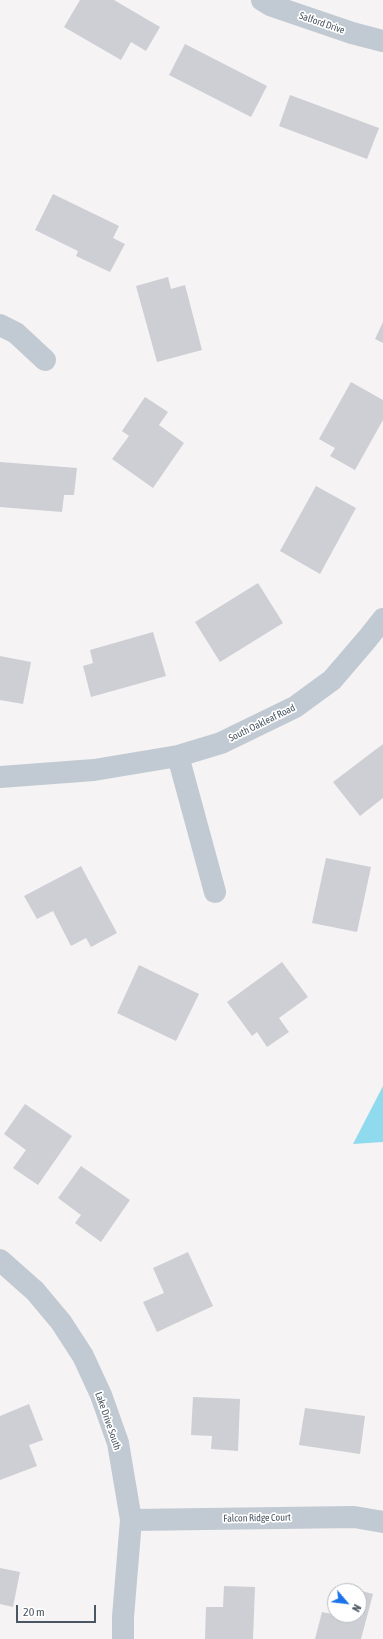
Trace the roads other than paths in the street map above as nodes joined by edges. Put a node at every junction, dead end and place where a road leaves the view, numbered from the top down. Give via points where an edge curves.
1 (262, 0) edge
2 (383, 41) edge
3 (0, 325) edge
4 (45, 360) dead end
5 (383, 619) edge
6 (178, 756) junction
7 (0, 777) edge
8 (215, 892) dead end
9 (0, 1260) edge
10 (131, 1520) junction
11 (383, 1522) edge
12 (123, 1639) edge

1 - 2 street, Salford Drive via 352,34
3 - 4 street via 16,333
5 - 6 street, South Oakleaf Road via 332,680 295,708 221,743
6 - 7 street, South Oakleaf Road via 94,770
6 - 8 street
9 - 10 street, Lake Drive South via 48,1306 83,1356 101,1395 118,1443
10 - 11 street, Falcon Ridge Court via 354,1517
10 - 12 street, Lake Drive South

